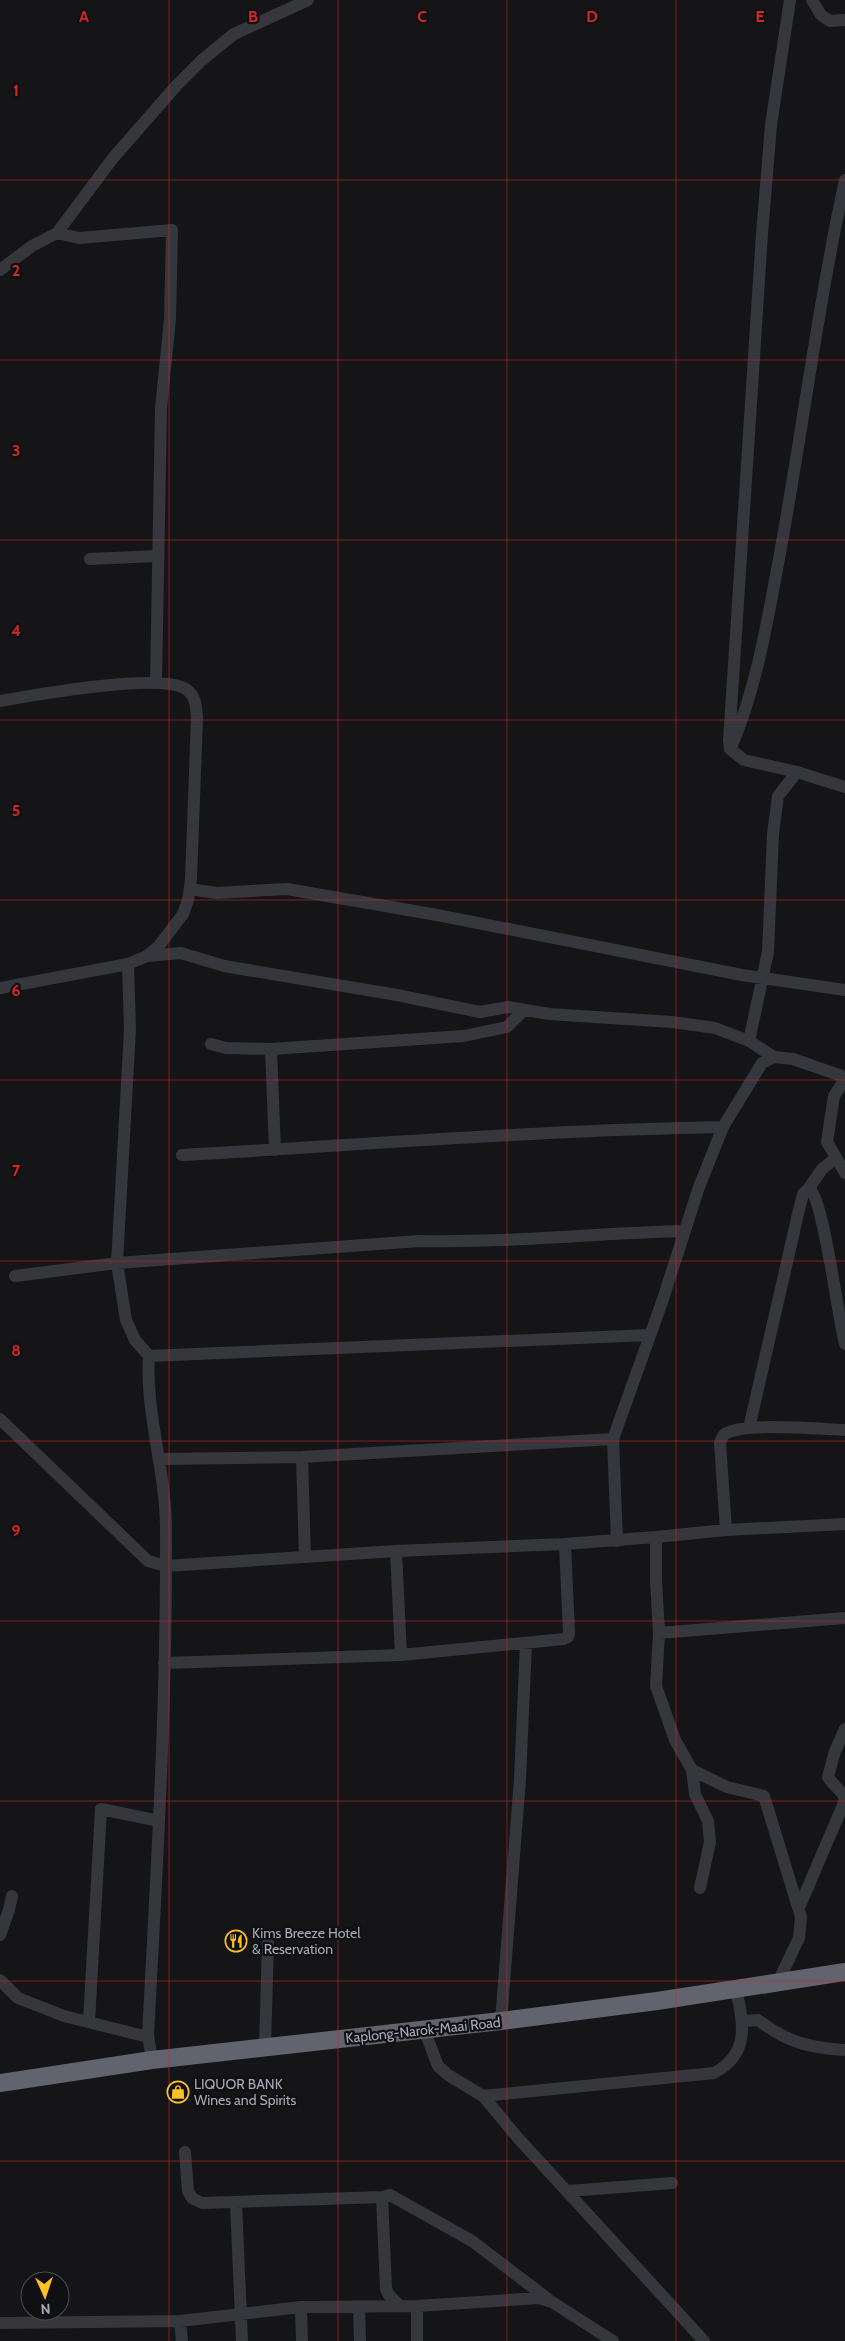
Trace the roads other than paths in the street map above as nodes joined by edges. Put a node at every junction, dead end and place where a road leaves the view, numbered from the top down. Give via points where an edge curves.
1 (308, 0) edge
2 (790, 0) edge
3 (812, 0) edge
4 (845, 20) edge
5 (845, 180) edge
6 (57, 233) junction
7 (0, 270) edge
8 (157, 556) junction
9 (90, 559) dead end
10 (156, 683) junction
11 (0, 701) edge
12 (730, 749) junction
13 (797, 772) junction
14 (845, 788) edge
15 (190, 889) junction
16 (147, 956) junction
17 (128, 964) junction
18 (762, 978) junction
19 (0, 988) edge
20 (845, 990) edge
21 (524, 1010) junction
22 (748, 1041) junction
23 (210, 1044) dead end
24 (271, 1049) junction
25 (774, 1057) junction
26 (845, 1078) edge
27 (723, 1127) junction
28 (275, 1150) junction
29 (182, 1155) dead end
30 (836, 1158) junction
31 (845, 1174) edge
32 (809, 1188) junction
33 (685, 1230) junction
34 (117, 1263) junction
35 (15, 1276) dead end
36 (649, 1335) junction
37 (845, 1344) edge
38 (150, 1356) junction
39 (0, 1419) edge
40 (748, 1428) junction
41 (845, 1430) edge
42 (613, 1439) junction
43 (302, 1457) junction
44 (160, 1459) junction
45 (845, 1524) edge
46 (726, 1530) junction
47 (656, 1537) junction
48 (618, 1541) junction
49 (565, 1544) junction
50 (396, 1551) junction
51 (305, 1557) junction
52 (166, 1566) junction
53 (845, 1618) edge
54 (660, 1633) junction
55 (526, 1644) junction
56 (401, 1654) junction
57 (164, 1663) junction
58 (845, 1729) edge
59 (692, 1770) junction
60 (159, 1821) junction
61 (700, 1888) dead end
62 (12, 1896) dead end
63 (799, 1908) junction
64 (0, 1935) edge
65 (268, 1943) dead end
66 (843, 1969) edge
67 (0, 1980) edge
68 (777, 1984) junction
69 (736, 1990) junction
70 (501, 2021) junction
71 (743, 2021) junction
72 (89, 2022) junction
73 (424, 2029) junction
74 (148, 2035) junction
75 (265, 2046) junction
76 (845, 2050) edge
77 (152, 2060) junction
78 (0, 2083) edge
79 (483, 2096) junction
80 (185, 2152) dead end
81 (672, 2183) dead end
82 (568, 2191) junction
83 (382, 2197) junction
84 (236, 2203) junction
85 (552, 2302) junction
86 (400, 2306) junction
87 (417, 2306) junction
88 (301, 2307) junction
89 (359, 2308) junction
90 (240, 2313) junction
91 (180, 2320) junction
92 (0, 2324) edge
93 (182, 2341) edge
94 (242, 2341) edge
95 (302, 2341) edge
96 (360, 2341) edge
97 (417, 2341) edge
98 (613, 2341) edge
99 (704, 2341) edge

1 - 6 street via 234,34 202,60 113,158
2 - 12 street via 771,125 763,224 731,685
3 - 4 street via 821,15 830,22
5 - 12 street via 830,250 765,632 748,701
6 - 7 street via 32,246
6 - 8 street via 78,238 172,230 170,319 161,408
8 - 9 street
8 - 10 street
10 - 11 street via 122,683
10 - 15 street via 184,688 195,701
12 - 13 street via 744,760
13 - 14 street
13 - 18 street via 778,796 773,834 768,952
15 - 16 street via 184,914
15 - 18 street via 216,893 287,889
16 - 17 street
16 - 21 street via 181,953 224,966 480,1012 508,1007
17 - 19 street
17 - 34 street via 130,1029
18 - 20 street
18 - 22 street
21 - 22 street via 672,1022 715,1028
21 - 24 street via 507,1027 464,1036
22 - 25 street
23 - 24 street via 226,1048
24 - 28 street
25 - 26 street via 793,1058
25 - 27 street via 762,1063
26 - 30 street via 834,1096 829,1124 827,1142
27 - 28 street via 565,1131
27 - 33 street
28 - 29 street
30 - 31 street
30 - 32 street via 822,1169
32 - 37 street via 815,1195 825,1238
32 - 40 street via 803,1194
33 - 34 street via 469,1242 419,1241
33 - 36 street
34 - 35 street
34 - 38 street via 126,1320 135,1340
36 - 38 street
36 - 42 street
38 - 44 street via 148,1378
39 - 52 street via 148,1561
40 - 41 street
40 - 46 street via 730,1431 722,1436 720,1443
42 - 43 street
42 - 48 street
43 - 44 street
43 - 51 street
44 - 52 street via 166,1502
45 - 46 street
46 - 47 street
47 - 48 street
47 - 54 street
48 - 49 street
49 - 50 street
49 - 55 street via 568,1637
50 - 51 street
50 - 56 street
51 - 52 street
52 - 57 street
53 - 54 street
54 - 59 street via 656,1686 675,1740
55 - 56 street
55 - 70 street via 520,1779
56 - 57 street
57 - 60 street
58 - 63 street via 828,1777 845,1798
59 - 61 street via 694,1794 708,1822 710,1842
59 - 63 street via 727,1787 764,1796
60 - 72 street via 102,1810
60 - 74 street
62 - 64 street
63 - 68 street via 799,1938
65 - 75 street
66 - 68 highway, Kaplong-Narok-Maai Road
67 - 72 street via 18,1998
68 - 69 highway, Kaplong-Narok-Maai Road
69 - 70 highway, Kaplong-Narok-Maai Road
69 - 71 street
70 - 73 highway, Kaplong-Narok-Maai Road
71 - 76 street via 758,2020 778,2036 800,2044
71 - 79 street via 734,2059 714,2073
72 - 74 street
73 - 75 highway, Kaplong-Narok-Maai Road
73 - 79 street via 438,2066
74 - 77 street
75 - 77 highway, Kaplong-Narok-Maai Road
77 - 78 highway, Kaplong-Narok-Maai Road
79 - 82 street
80 - 84 street via 188,2191 192,2198 202,2202
81 - 82 street
82 - 99 street
83 - 84 street
83 - 85 street via 390,2195 472,2241
83 - 86 street via 386,2289
84 - 90 street
85 - 87 street via 539,2298
85 - 98 street
86 - 87 street
86 - 89 street
87 - 97 street
88 - 89 street
88 - 90 street
88 - 95 street
89 - 96 street
90 - 91 street
90 - 94 street
91 - 92 street
91 - 93 street

